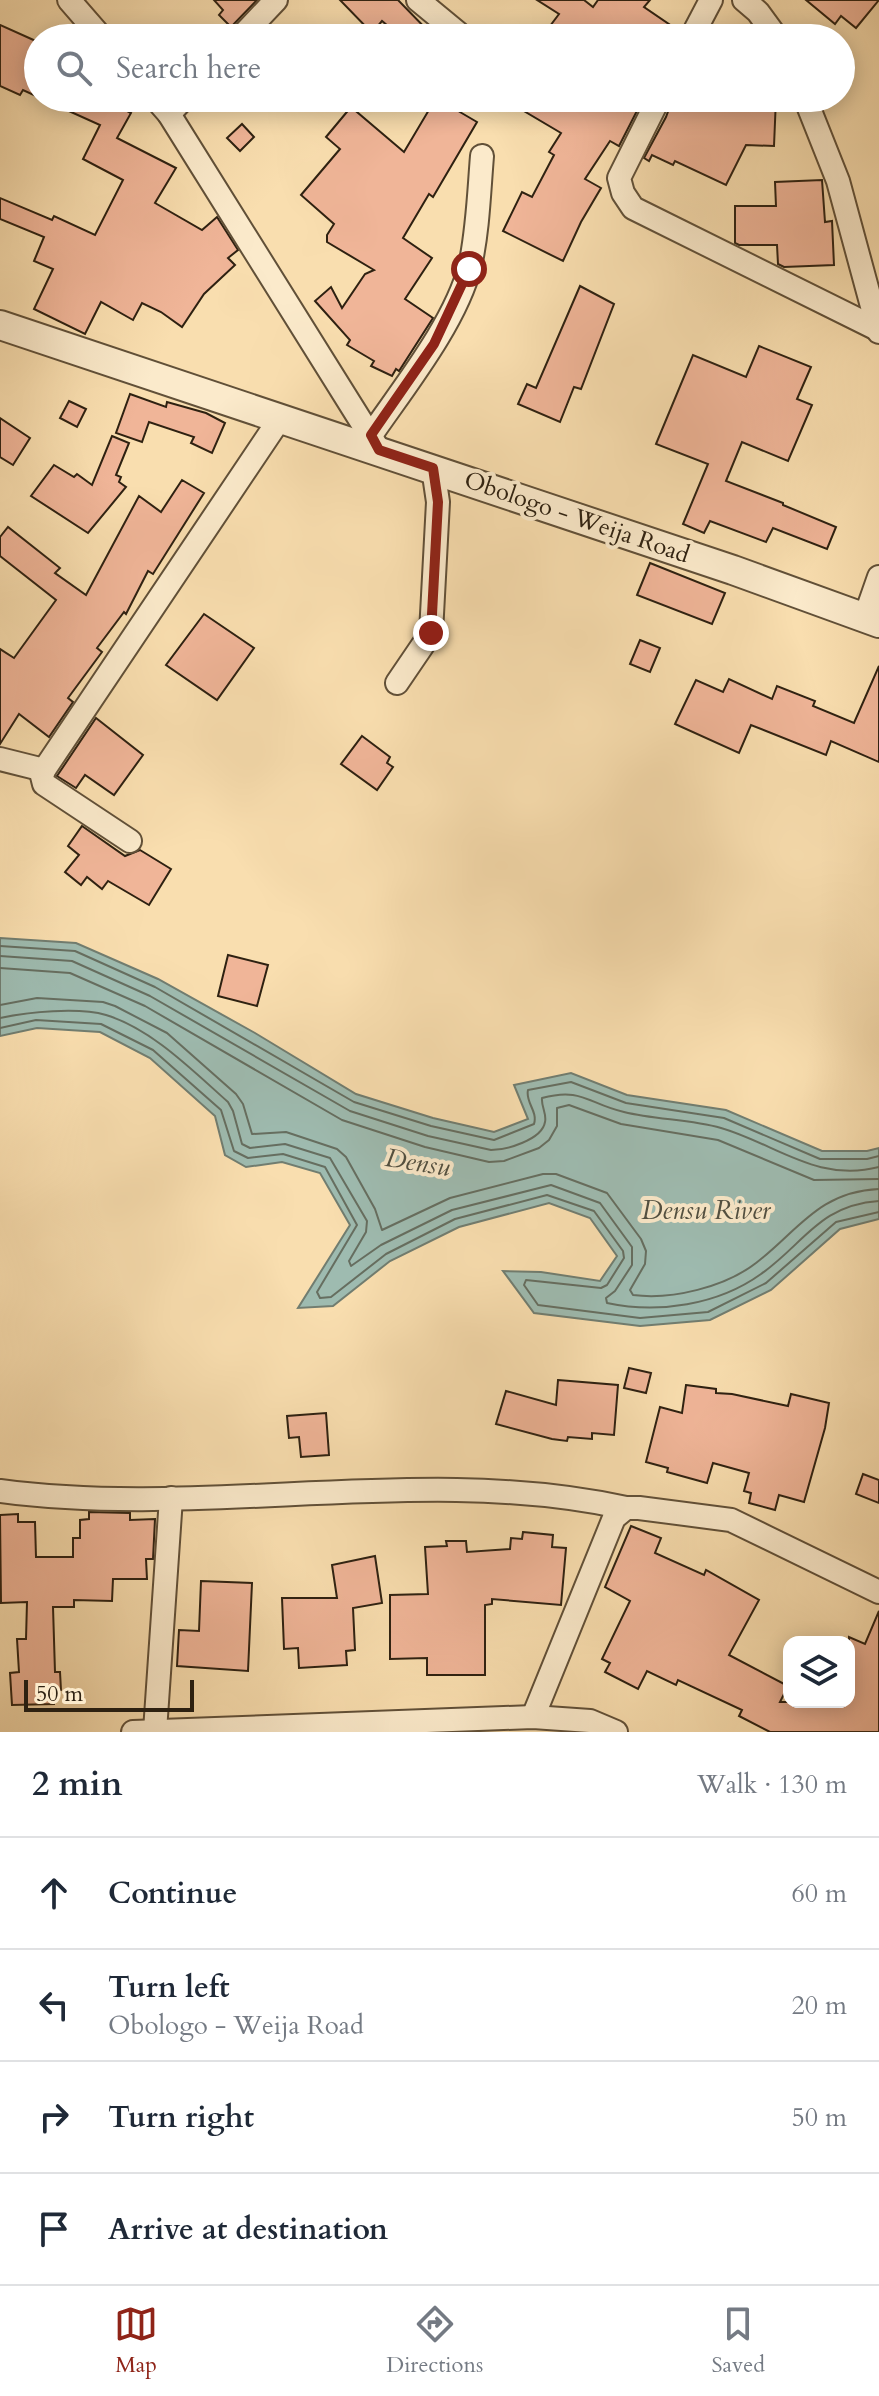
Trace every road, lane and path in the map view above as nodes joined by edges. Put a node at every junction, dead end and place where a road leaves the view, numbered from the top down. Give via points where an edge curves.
1 (69, 0) edge
2 (276, 0) edge
3 (418, 0) edge
4 (711, 0) edge
5 (756, 4) edge
6 (90, 24) edge
7 (253, 24) edge
8 (447, 24) edge
9 (698, 24) edge
10 (768, 24) edge
11 (174, 112) edge
12 (652, 112) edge
13 (811, 112) edge
14 (482, 156) dead end
15 (0, 325) edge
16 (879, 331) edge
17 (281, 417) junction
18 (375, 442) junction
19 (433, 468) junction
20 (879, 577) edge
21 (872, 620) edge
22 (397, 683) dead end
23 (0, 759) edge
24 (44, 770) junction
25 (130, 841) dead end
26 (0, 1491) edge
27 (171, 1498) junction
28 (626, 1508) junction
29 (879, 1592) edge
30 (533, 1717) junction
31 (155, 1731) edge
32 (133, 1732) edge
33 (616, 1732) edge

1 - 6 street
2 - 7 street
3 - 8 street
4 - 9 street
5 - 10 street
11 - 18 street
12 - 16 street via 619,178 633,208
13 - 16 street via 838,181
14 - 18 street via 469,269 434,344
15 - 17 street, Obologo - Weija Road
17 - 18 street, Obologo - Weija Road
17 - 24 street
18 - 19 street, Obologo - Weija Road
19 - 21 street, Obologo - Weija Road
19 - 22 street via 438,502 431,633
20 - 21 street
23 - 24 street
24 - 25 street via 44,784
26 - 27 street via 52,1498
27 - 28 street via 483,1489
27 - 31 street
28 - 29 street via 731,1520
28 - 30 street via 614,1518
30 - 31 street
30 - 33 street via 590,1721
31 - 32 street

